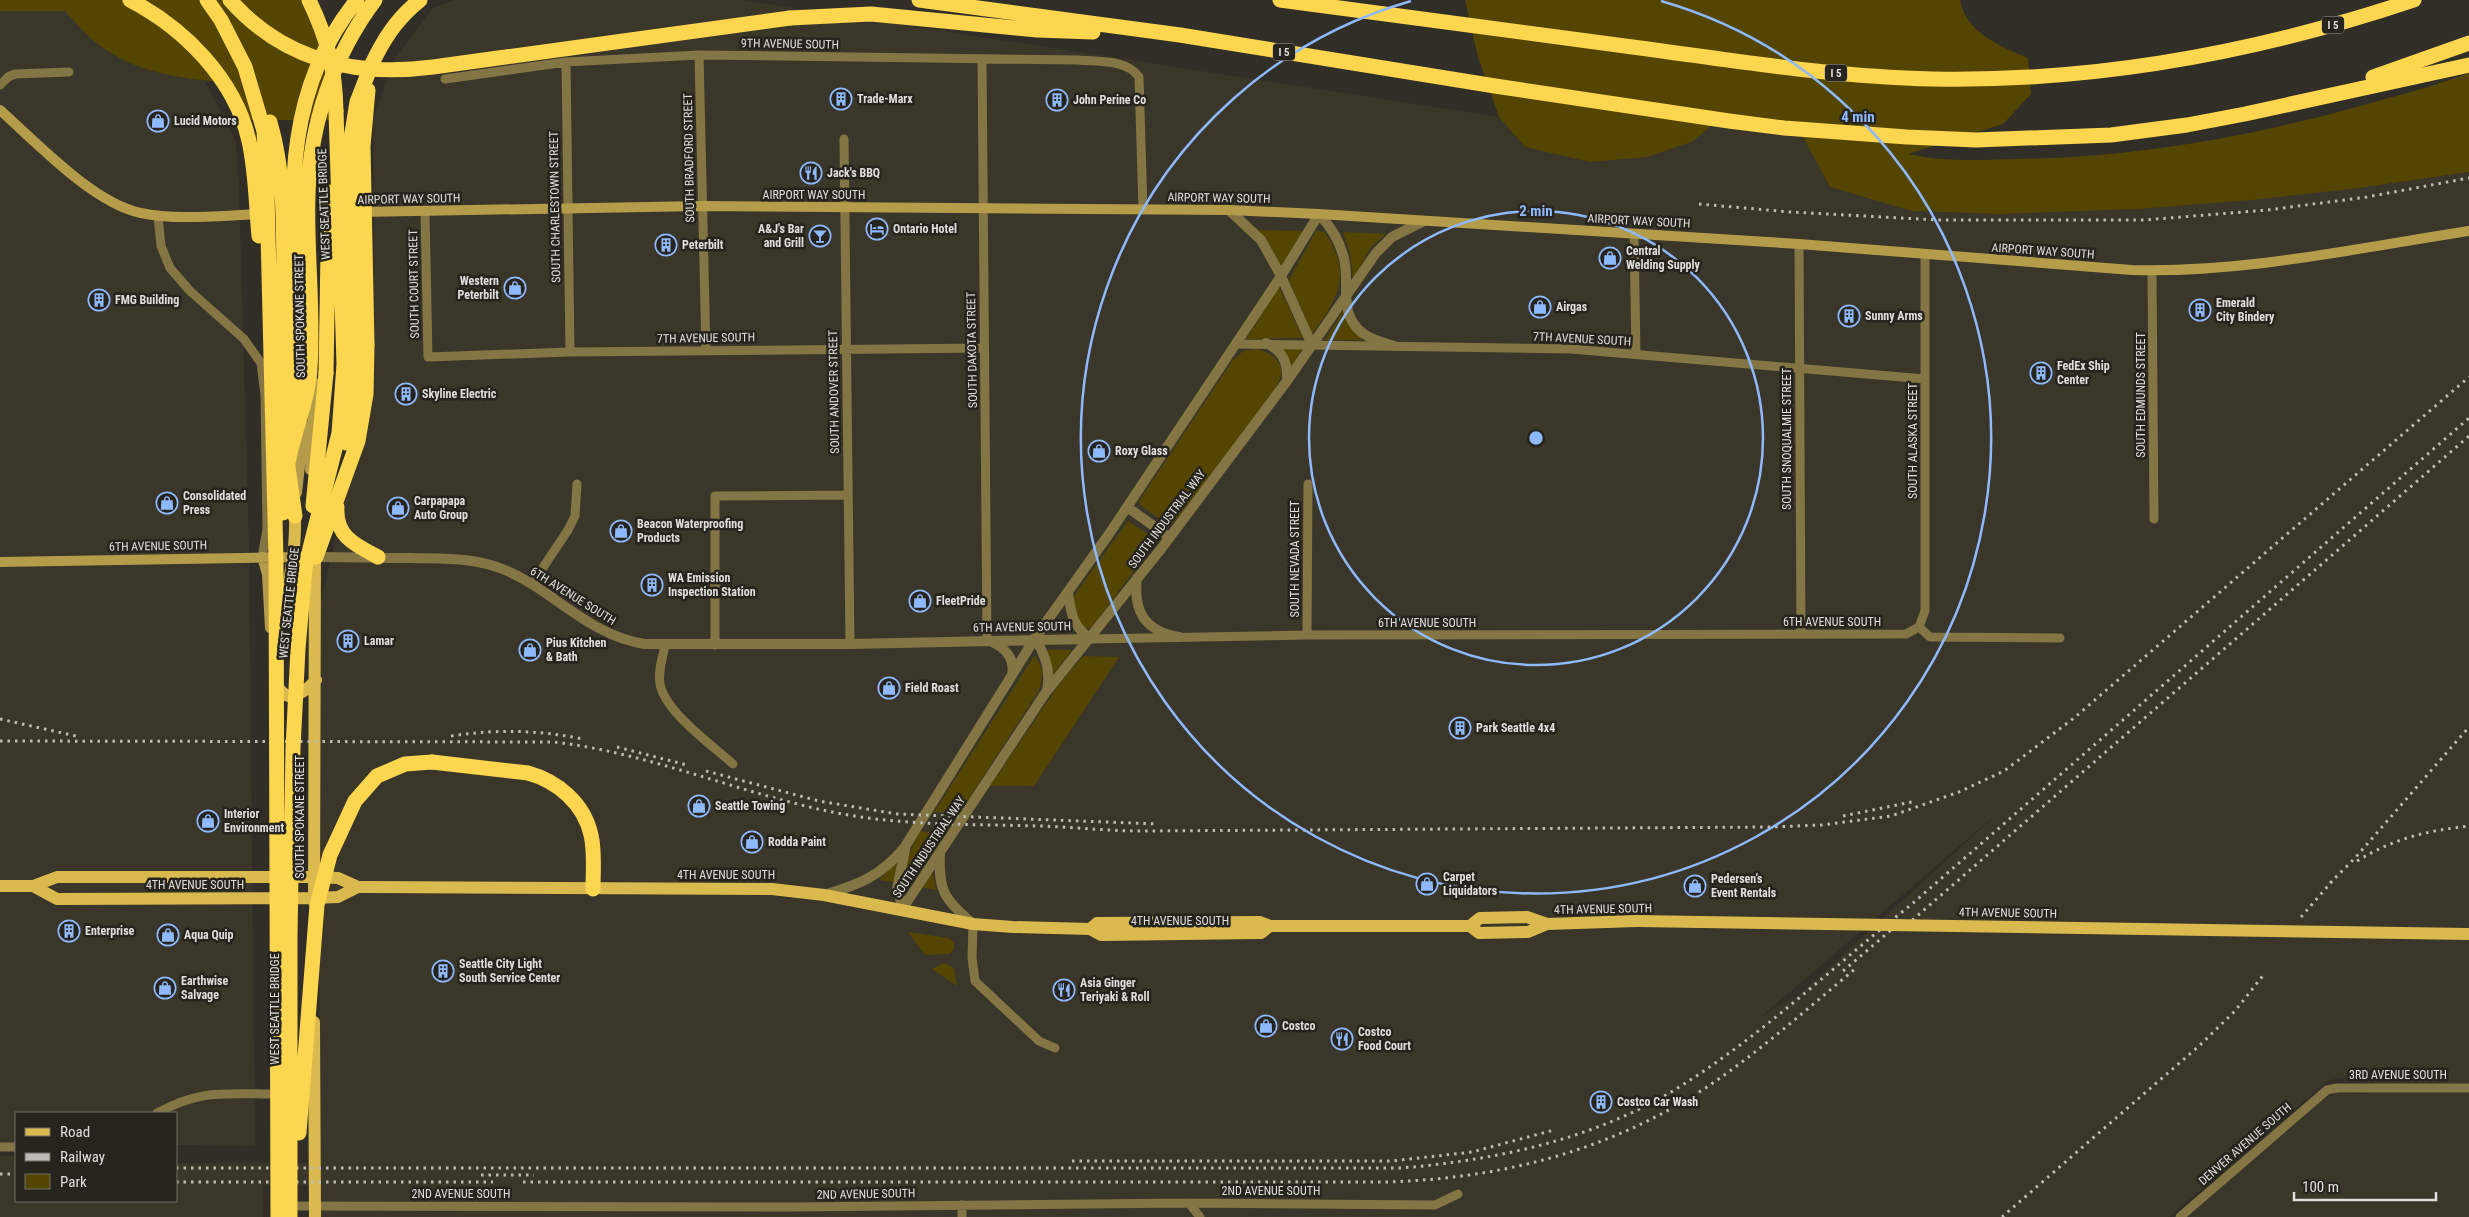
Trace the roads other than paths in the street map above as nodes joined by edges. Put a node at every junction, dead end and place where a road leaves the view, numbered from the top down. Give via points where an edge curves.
1 (130, 0) edge
2 (207, 0) edge
3 (212, 0) edge
4 (230, 0) edge
5 (301, 0) edge
6 (310, 0) edge
7 (357, 0) edge
8 (375, 0) edge
9 (420, 0) edge
10 (919, 0) edge
11 (1280, 0) edge
12 (2414, 0) edge
13 (323, 30) junction
14 (1180, 35) junction
15 (2469, 43) edge
16 (699, 55) junction
17 (982, 60) junction
18 (566, 62) junction
19 (2469, 65) edge
20 (371, 66) junction
21 (69, 72) dead end
22 (445, 79) dead end
23 (0, 86) edge
24 (2313, 98) junction
25 (0, 110) edge
26 (336, 111) junction
27 (844, 139) dead end
28 (702, 206) junction
29 (845, 207) junction
30 (983, 208) junction
31 (567, 209) junction
32 (1143, 210) junction
33 (1229, 210) junction
34 (425, 211) junction
35 (312, 213) junction
36 (1318, 214) junction
37 (158, 216) junction
38 (1424, 221) junction
39 (2469, 231) edge
40 (1634, 234) junction
41 (1799, 244) junction
42 (1925, 255) junction
43 (2152, 271) junction
44 (1281, 276) junction
45 (1347, 295) junction
46 (290, 304) junction
47 (1266, 343) junction
48 (1236, 344) junction
49 (1312, 345) junction
50 (1394, 346) junction
51 (984, 348) junction
52 (846, 349) junction
53 (706, 351) junction
54 (570, 352) junction
55 (1636, 354) junction
56 (428, 357) joint
57 (1800, 368) junction
58 (1925, 379) junction
59 (1287, 382) junction
60 (312, 418) junction
61 (272, 430) junction
62 (577, 484) dead end
63 (1308, 484) dead end
64 (848, 495) junction
65 (338, 500) junction
66 (313, 506) junction
67 (1127, 507) junction
68 (295, 516) junction
69 (2154, 519) dead end
70 (1169, 537) junction
71 (294, 557) junction
72 (316, 557) junction
73 (378, 557) junction
74 (269, 558) junction
75 (0, 562) edge
76 (1137, 578) junction
77 (532, 584) junction
78 (1068, 594) junction
79 (304, 596) junction
80 (1919, 627) junction
81 (1801, 634) junction
82 (1307, 635) junction
83 (1179, 638) junction
84 (2060, 638) dead end
85 (1035, 639) junction
86 (1090, 639) junction
87 (987, 640) junction
88 (850, 644) junction
89 (715, 645) junction
90 (273, 646) junction
91 (665, 646) junction
92 (1012, 675) junction
93 (273, 677) junction
94 (316, 680) junction
95 (1046, 692) junction
96 (732, 764) dead end
97 (906, 845) junction
98 (940, 852) junction
99 (273, 877) junction
100 (314, 877) junction
101 (0, 886) edge
102 (33, 886) junction
103 (358, 887) junction
104 (593, 889) junction
105 (824, 895) junction
106 (314, 898) junction
107 (273, 899) junction
108 (903, 908) junction
109 (1185, 922) junction
110 (973, 924) junction
111 (1270, 926) junction
112 (1090, 929) junction
113 (1130, 934) junction
114 (2469, 934) edge
115 (1056, 1048) dead end
116 (2469, 1088) edge
117 (2327, 1090) joint
118 (272, 1094) junction
119 (314, 1095) junction
120 (159, 1112) edge
121 (272, 1130) junction
122 (314, 1130) junction
123 (0, 1147) edge
124 (15, 1147) edge
125 (1458, 1194) dead end
126 (1189, 1203) junction
127 (962, 1205) junction
128 (314, 1212) edge
129 (794, 1212) edge
130 (274, 1213) edge
131 (290, 1217) edge
132 (298, 1217) edge
133 (962, 1217) edge
134 (1200, 1217) edge
135 (2180, 1217) edge

1 - 61 highway, bridge via 182,34 208,61 238,111 249,139
2 - 61 highway, bridge via 245,67 264,131
3 - 46 highway, bridge via 227,17 255,70 273,130
4 - 14 highway, bridge via 254,24 306,54 336,64 378,71 443,66 790,18 871,14 1037,30
5 - 13 highway
6 - 13 highway, WEST SEATTLE BRIDGE
7 - 46 highway, bridge via 322,56 299,121 293,175
8 - 74 highway, bridge via 336,66 314,136 308,193 310,373 288,462 282,534
9 - 20 highway via 388,34
10 - 14 highway, I 5
11 - 12 highway, I 5 via 1842,74 1933,78 2108,71 2251,46 2351,21
13 - 26 highway, WEST SEATTLE BRIDGE, bridge via 336,87
14 - 24 highway, I 5 via 1648,109 1784,128 1907,138 1976,140 2111,135 2186,125
15 - 24 highway, I 5
16 - 17 street, 9TH AVENUE SOUTH
16 - 18 street, 9TH AVENUE SOUTH
16 - 28 street, SOUTH BRADFORD STREET
17 - 30 street, SOUTH DAKOTA STREET
17 - 32 street, 9TH AVENUE SOUTH via 1078,60 1124,65 1134,70 1139,77
18 - 22 street, 9TH AVENUE SOUTH
18 - 31 street, SOUTH CHARLESTOWN STREET
19 - 24 highway
20 - 65 highway, bridge via 363,146 367,379 356,450
20 - 79 highway, bridge via 357,102 351,139 355,379 352,412 343,458 319,532
21 - 23 street via 15,74
25 - 37 main road, AIRPORT WAY SOUTH via 92,191 139,213
26 - 66 highway, bridge via 329,196 326,373
26 - 79 highway, WEST SEATTLE BRIDGE, bridge via 344,364 342,399 339,433 305,568
27 - 29 street, SOUTH ANDOVER STREET
28 - 29 main road, AIRPORT WAY SOUTH
28 - 31 main road, AIRPORT WAY SOUTH
28 - 53 street, SOUTH BRADFORD STREET
29 - 30 main road, AIRPORT WAY SOUTH
29 - 52 street, SOUTH ANDOVER STREET
30 - 32 main road, AIRPORT WAY SOUTH
30 - 51 street, SOUTH DAKOTA STREET
31 - 34 main road, AIRPORT WAY SOUTH
31 - 54 street, SOUTH CHARLESTOWN STREET
32 - 33 main road, AIRPORT WAY SOUTH
33 - 36 main road, AIRPORT WAY SOUTH
33 - 44 street via 1261,240
34 - 35 main road, AIRPORT WAY SOUTH
34 - 56 street, SOUTH COURT STREET
35 - 37 main road, AIRPORT WAY SOUTH
35 - 60 main road, SOUTH SPOKANE STREET
36 - 38 main road, AIRPORT WAY SOUTH
36 - 44 street, SOUTH INDUSTRIAL WAY
36 - 45 street via 1331,226 1340,246 1345,263
37 - 74 street, SOUTH SPOKANE STREET via 161,246 170,268 190,291 244,339 261,363
38 - 40 main road, AIRPORT WAY SOUTH
38 - 45 street, SOUTH INDUSTRIAL WAY via 1392,237 1376,253
39 - 43 main road, AIRPORT WAY SOUTH via 2246,266
40 - 41 main road, AIRPORT WAY SOUTH
40 - 55 street
41 - 42 main road, AIRPORT WAY SOUTH
41 - 57 street, SOUTH SNOQUALMIE STREET
42 - 43 main road, AIRPORT WAY SOUTH
42 - 58 street, SOUTH ALASKA STREET
43 - 69 street, SOUTH EDMUNDS STREET
44 - 48 street, SOUTH INDUSTRIAL WAY
44 - 49 street
45 - 49 street, SOUTH INDUSTRIAL WAY
45 - 50 street via 1348,313 1354,325 1363,334
46 - 68 highway via 296,385 285,442
47 - 48 street, 7TH AVENUE SOUTH
47 - 49 street, 7TH AVENUE SOUTH
47 - 59 street via 1282,354 1288,369
48 - 67 street, SOUTH INDUSTRIAL WAY
49 - 50 street, 7TH AVENUE SOUTH
49 - 59 street, SOUTH INDUSTRIAL WAY
50 - 55 street, 7TH AVENUE SOUTH via 1571,349
51 - 52 street, 7TH AVENUE SOUTH
51 - 87 street, SOUTH DAKOTA STREET
52 - 53 street, 7TH AVENUE SOUTH
52 - 64 street, SOUTH ANDOVER STREET
53 - 54 street, 7TH AVENUE SOUTH
54 - 56 street, 7TH AVENUE SOUTH
55 - 57 street, 7TH AVENUE SOUTH
57 - 58 street, 7TH AVENUE SOUTH
57 - 81 street, SOUTH SNOQUALMIE STREET
58 - 80 street, SOUTH ALASKA STREET via 1925,611
59 - 70 street, SOUTH INDUSTRIAL WAY
60 - 66 main road, SOUTH SPOKANE STREET via 310,469
60 - 68 main road, SOUTH SPOKANE STREET via 300,460
61 - 74 highway, WEST SEATTLE BRIDGE, bridge
62 - 77 street via 575,516
63 - 82 street, SOUTH NEVADA STREET
64 - 88 street, SOUTH ANDOVER STREET
64 - 89 street via 715,496
65 - 72 highway
65 - 73 highway via 337,520 342,532 354,544
66 - 72 main road, SOUTH SPOKANE STREET
67 - 70 street
67 - 78 street, SOUTH INDUSTRIAL WAY
68 - 71 main road, SOUTH SPOKANE STREET
70 - 76 street, SOUTH INDUSTRIAL WAY
71 - 72 main road, 6TH AVENUE SOUTH
71 - 74 main road, 6TH AVENUE SOUTH
71 - 90 main road, SOUTH SPOKANE STREET via 289,590
72 - 73 street, 6TH AVENUE SOUTH
72 - 94 main road, SOUTH SPOKANE STREET
73 - 77 street, 6TH AVENUE SOUTH via 473,561 504,570
74 - 75 main road, 6TH AVENUE SOUTH
74 - 90 main road, SOUTH SPOKANE STREET via 268,609
74 - 130 highway, WEST SEATTLE BRIDGE, bridge
76 - 83 street via 1136,598 1144,618 1165,635
76 - 86 street, SOUTH INDUSTRIAL WAY
77 - 91 street, 6TH AVENUE SOUTH via 585,621 616,637
78 - 85 street, SOUTH INDUSTRIAL WAY
78 - 86 street via 1074,622
79 - 131 highway, WEST SEATTLE BRIDGE, bridge via 293,748
80 - 81 street, 6TH AVENUE SOUTH via 1906,634
80 - 84 street via 1930,637
81 - 82 street, 6TH AVENUE SOUTH
82 - 83 street, 6TH AVENUE SOUTH
83 - 86 street, 6TH AVENUE SOUTH
85 - 86 street, 6TH AVENUE SOUTH
85 - 87 street, 6TH AVENUE SOUTH
85 - 92 street, SOUTH INDUSTRIAL WAY
85 - 95 street via 1047,664
86 - 95 street, SOUTH INDUSTRIAL WAY
87 - 88 street, 6TH AVENUE SOUTH
87 - 92 street via 1006,650 1013,663
88 - 89 street, 6TH AVENUE SOUTH
89 - 91 street, 6TH AVENUE SOUTH
90 - 93 main road, SOUTH SPOKANE STREET
91 - 96 street via 660,670 663,694 675,711
92 - 97 street, SOUTH INDUSTRIAL WAY
93 - 94 main road via 279,690 290,697 302,694
93 - 99 main road, SOUTH SPOKANE STREET
94 - 100 main road, SOUTH SPOKANE STREET
95 - 98 street, SOUTH INDUSTRIAL WAY
97 - 105 street via 889,864 862,883
97 - 108 street, SOUTH INDUSTRIAL WAY via 897,889
98 - 108 street, SOUTH INDUSTRIAL WAY
98 - 110 street via 938,873 946,895
99 - 100 main road, 4TH AVENUE SOUTH
99 - 102 main road, 4TH AVENUE SOUTH via 57,878
99 - 107 main road, SOUTH SPOKANE STREET
100 - 103 main road, 4TH AVENUE SOUTH via 338,878
100 - 106 main road, SOUTH SPOKANE STREET
101 - 102 main road, 4TH AVENUE SOUTH
102 - 107 main road, 4TH AVENUE SOUTH via 57,898
103 - 104 main road, 4TH AVENUE SOUTH
103 - 106 main road, 4TH AVENUE SOUTH via 338,897
104 - 105 main road, 4TH AVENUE SOUTH via 772,889
104 - 132 highway, bridge via 591,834 581,812 562,789 538,776 432,762 395,766 367,786 349,811 321,885 314,932 298,1148
105 - 108 main road, 4TH AVENUE SOUTH
106 - 107 main road, 4TH AVENUE SOUTH
106 - 119 main road, SOUTH SPOKANE STREET
107 - 118 main road, SOUTH SPOKANE STREET
108 - 110 main road, 4TH AVENUE SOUTH
109 - 111 main road, 4TH AVENUE SOUTH via 1260,922
109 - 112 main road, 4TH AVENUE SOUTH via 1097,924
109 - 113 main road via 1179,928 1134,930
110 - 112 main road, 4TH AVENUE SOUTH
110 - 115 street via 975,981 1039,1041
111 - 113 main road, 4TH AVENUE SOUTH via 1261,933
111 - 114 main road, 4TH AVENUE SOUTH, bridge via 1470,926 1479,932 1528,932 1547,924 1637,921
112 - 113 main road, 4TH AVENUE SOUTH via 1101,935
116 - 117 street, 3RD AVENUE SOUTH
117 - 135 street, DENVER AVENUE SOUTH
118 - 119 main road
118 - 120 street via 203,1094
118 - 121 main road, SOUTH SPOKANE STREET
119 - 122 main road, SOUTH SPOKANE STREET
121 - 122 main road
121 - 130 main road, SOUTH SPOKANE STREET
122 - 128 main road, SOUTH SPOKANE STREET
123 - 124 street
125 - 126 street, 2ND AVENUE SOUTH via 1435,1205
126 - 127 street, 2ND AVENUE SOUTH
126 - 134 street
127 - 129 street, 2ND AVENUE SOUTH
127 - 133 street
128 - 129 street, 2ND AVENUE SOUTH
128 - 130 street, 2ND AVENUE SOUTH

